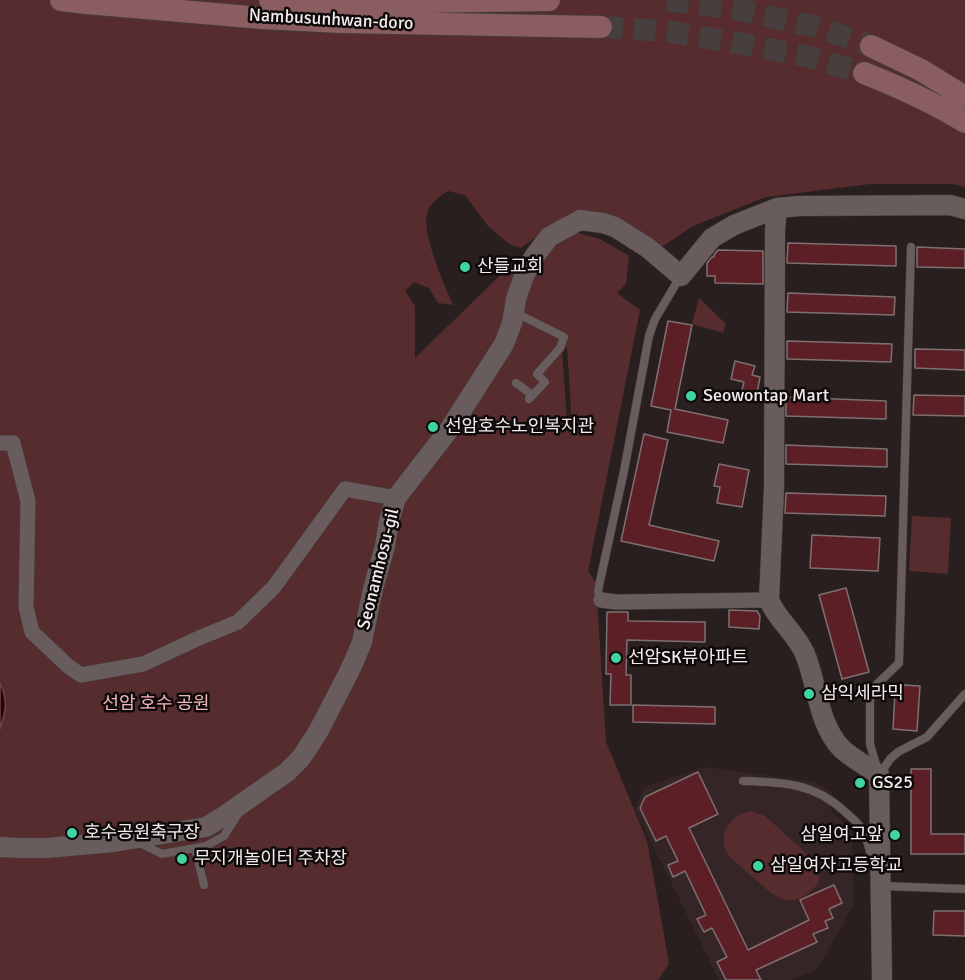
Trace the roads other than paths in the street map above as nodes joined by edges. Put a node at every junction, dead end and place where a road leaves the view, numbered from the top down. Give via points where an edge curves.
1 (61, 0) edge
2 (270, 0) edge
3 (549, 0) edge
4 (601, 27) tunnel mouth
5 (871, 45) tunnel mouth
6 (864, 73) tunnel mouth
7 (965, 97) edge
8 (965, 122) edge
9 (777, 208) junction
10 (965, 209) edge
11 (911, 247) dead end
12 (681, 276) junction
13 (514, 312) junction
14 (516, 383) dead end
15 (0, 443) edge
16 (396, 498) junction
17 (601, 600) joint
18 (769, 600) junction
19 (965, 694) edge
20 (879, 775) junction
21 (743, 781) dead end
22 (245, 802) junction
23 (132, 839) junction
24 (0, 847) edge
25 (195, 848) junction
26 (204, 885) dead end
27 (881, 886) junction
28 (965, 889) edge
29 (882, 980) edge

1 - 4 main road, Nambusunhwan-doro via 273,19
2 - 3 main road, Nambusunhwan-doro via 365,3
5 - 7 main road
6 - 8 main road
9 - 10 street via 950,205
9 - 12 street via 712,238
9 - 18 street
11 - 20 lane via 899,663 870,691 870,744
12 - 13 street, Seonamhosu-gil via 615,227 580,220 549,237 534,257
12 - 17 lane via 649,336 598,591
13 - 14 lane via 564,337 560,348 537,374 545,382 529,399 531,394
13 - 16 street, Seonamhosu-gil via 504,344 452,428
15 - 16 street via 13,443 28,501 26,607 32,632 81,675 144,664 238,622 274,587 345,489
16 - 22 street, Seonamhosu-gil via 362,642 348,674 301,758
17 - 18 street
18 - 20 street via 804,653 829,733 842,749
19 - 20 lane via 927,737 898,752
20 - 27 street
21 - 27 lane via 802,786 841,807 859,824
22 - 23 street, Seonamhosu-gil via 206,827
22 - 25 lane via 224,836
23 - 24 street, Seonamhosu-gil via 46,848
23 - 25 lane via 162,854
25 - 26 lane
27 - 28 lane
27 - 29 street

